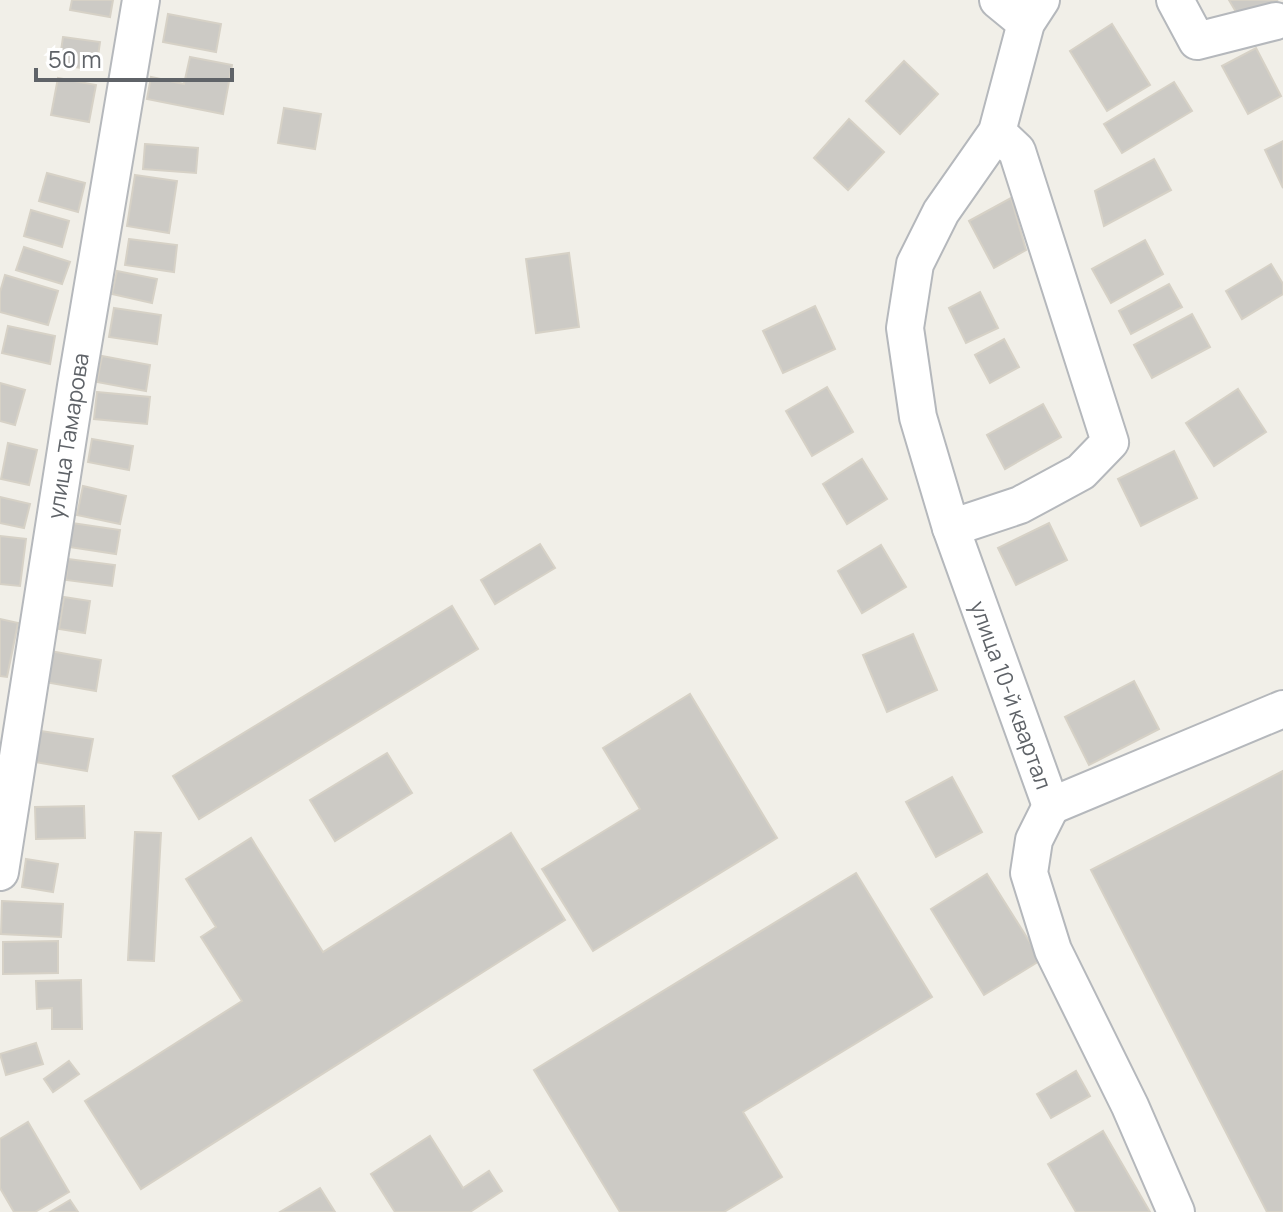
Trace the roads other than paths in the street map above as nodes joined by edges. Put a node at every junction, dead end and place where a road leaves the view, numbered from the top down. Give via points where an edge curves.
1 (141, 0) edge
2 (998, 0) edge
3 (1175, 0) edge
4 (1034, 12) edge
5 (1276, 21) dead end
6 (997, 132) junction
7 (951, 528) junction
8 (1283, 709) edge
9 (1051, 806) junction
10 (0, 872) edge
11 (1176, 1212) edge

1 - 10 street, улица Тамарова
2 - 4 street
3 - 5 street via 1197,41
4 - 6 street, улица 10-й квартал
6 - 7 street, улица 10-й квартал via 941,212 915,264 905,328 918,417
6 - 7 street via 1017,151 1110,442 1081,472 1020,505
7 - 9 street, улица 10-й квартал
8 - 9 street, улица 10-й квартал
9 - 11 street via 1034,840 1029,873 1053,950

